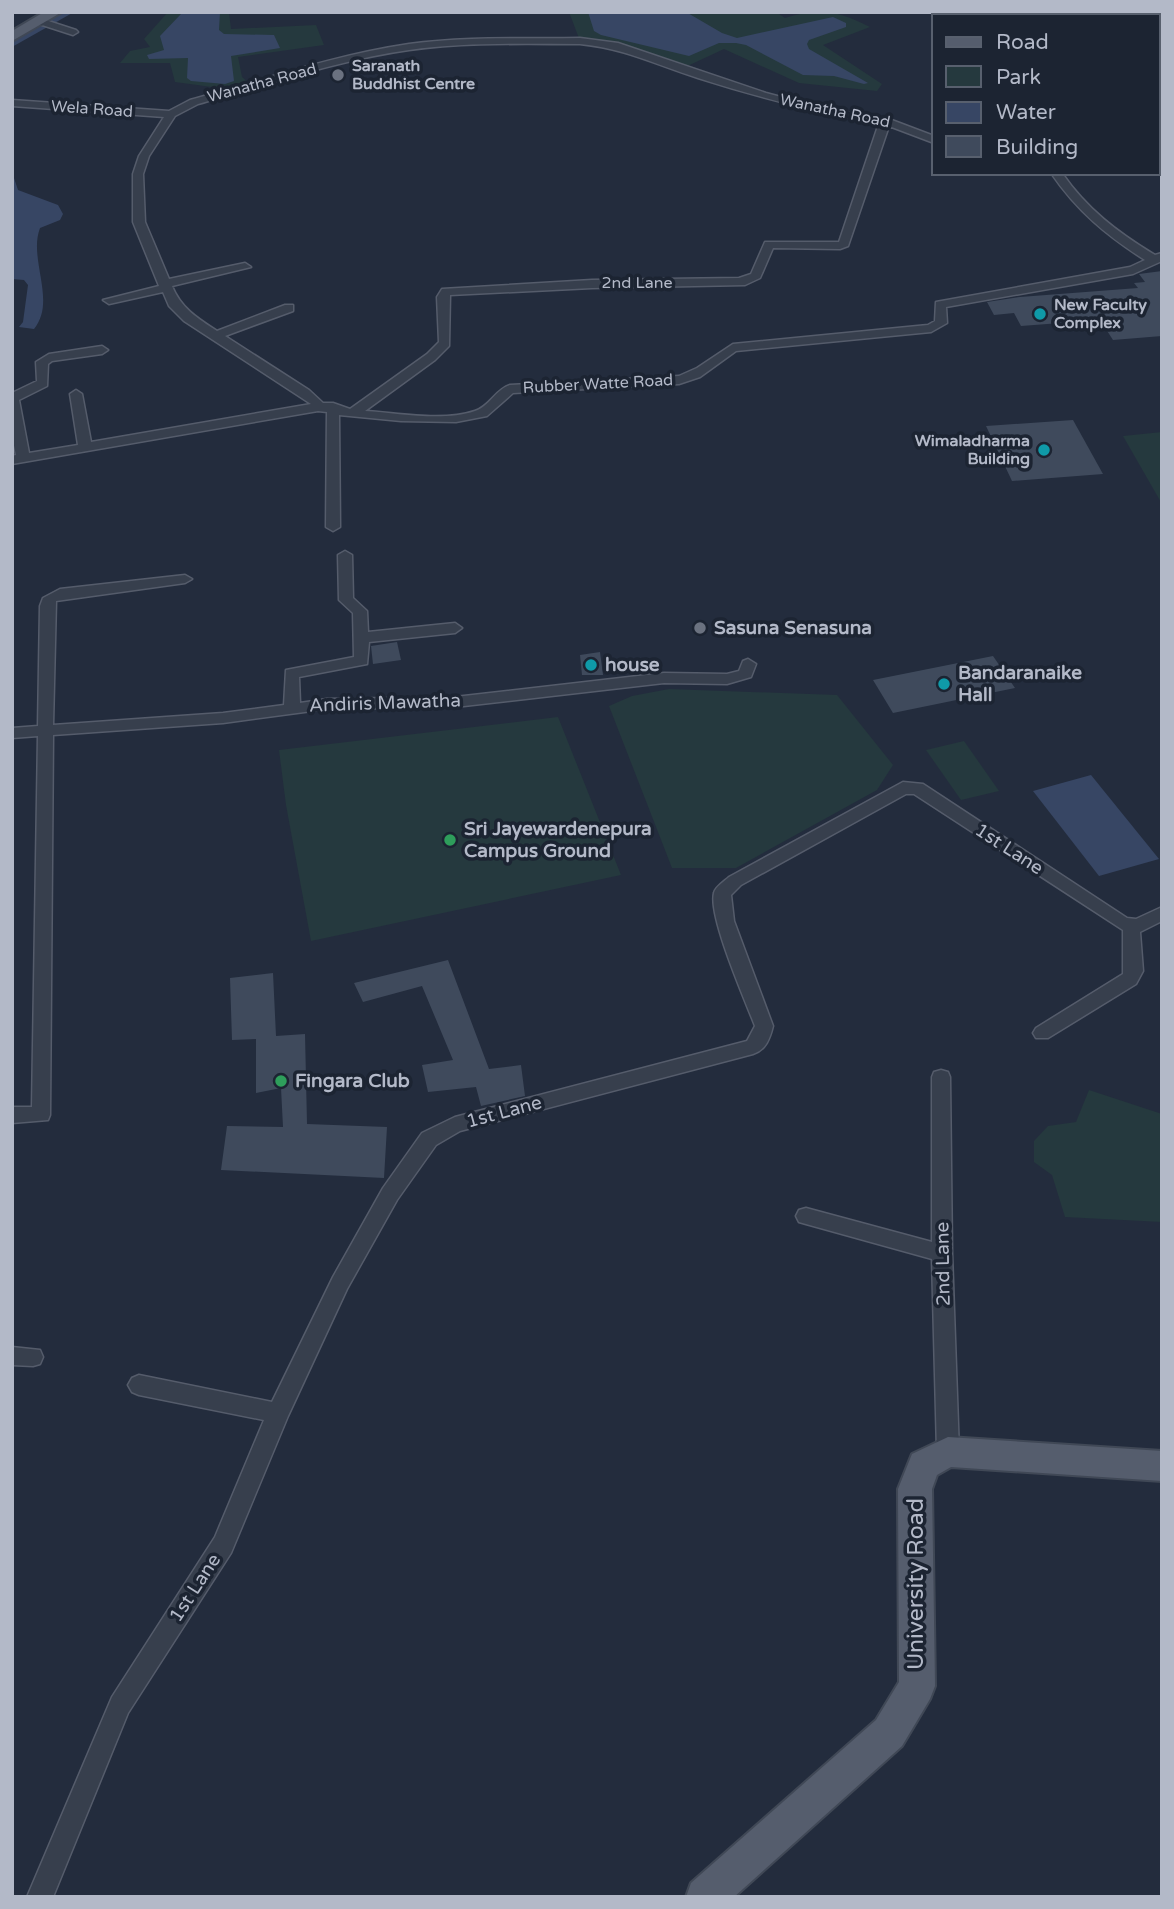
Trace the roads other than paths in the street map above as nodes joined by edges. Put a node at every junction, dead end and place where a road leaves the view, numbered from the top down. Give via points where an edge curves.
1 (55, 12) edge
2 (39, 21) junction
3 (73, 32) dead end
4 (12, 37) edge
5 (12, 103) edge
6 (171, 114) junction
7 (885, 121) junction
8 (932, 139) edge
9 (1057, 175) edge
10 (1159, 258) edge
11 (245, 267) dead end
12 (165, 286) junction
13 (109, 300) dead end
14 (289, 308) dead end
15 (215, 336) junction
16 (102, 350) dead end
17 (76, 394) dead end
18 (318, 407) junction
19 (333, 407) junction
20 (352, 414) junction
21 (85, 447) junction
22 (17, 459) edge
23 (333, 527) dead end
24 (345, 555) dead end
25 (185, 579) dead end
26 (455, 628) dead end
27 (361, 638) junction
28 (748, 664) dead end
29 (292, 708) junction
30 (46, 730) junction
31 (12, 733) edge
32 (1162, 912) edge
33 (1131, 926) junction
34 (1042, 1032) dead end
35 (941, 1077) dead end
36 (12, 1115) edge
37 (806, 1216) dead end
38 (942, 1253) junction
39 (139, 1385) dead end
40 (278, 1413) junction
41 (948, 1452) junction
42 (1162, 1466) edge
43 (40, 1897) edge
44 (705, 1897) edge

1 - 2 main road
2 - 3 street
2 - 4 main road
5 - 6 street, Wela Road
6 - 7 street, Wanatha Road via 239,88 409,47 552,40 615,45 762,95
6 - 12 street via 138,174 139,222
7 - 8 street, Wanatha Road
7 - 20 street, 2nd Lane via 844,244 769,244 756,276 741,282 446,292 445,343
9 - 10 street via 1076,204 1105,230
10 - 20 street, Rubber Watte Road via 1133,270 940,305 941,323 931,328 733,348 695,377 510,389 481,414 458,418
11 - 12 street
12 - 13 street
12 - 15 street via 173,303
14 - 15 street
15 - 18 street via 304,393
16 - 22 street via 49,358 42,362 43,383 12,399
17 - 21 street
18 - 19 street, Rubber Watte Road
18 - 21 street, Rubber Watte Road
19 - 20 street, Rubber Watte Road
19 - 23 street
21 - 22 street, Rubber Watte Road
24 - 27 street via 346,600 360,611
25 - 30 street via 50,598
26 - 27 street
27 - 29 street via 362,661 291,673
28 - 29 street, Andiris Mawatha via 746,674 727,679 664,678 444,703
29 - 30 street, Andiris Mawatha via 223,718
30 - 31 street, Andiris Mawatha
30 - 36 street via 41,1115
32 - 33 street
33 - 34 street via 1134,971 1130,979
33 - 40 street, 1st Lane via 910,787 735,881 722,893 723,907 764,1026 753,1047 455,1125 429,1139 390,1194 340,1283
35 - 38 street, 2nd Lane
37 - 38 street
38 - 41 street, 2nd Lane
39 - 40 street
40 - 43 street, 1st Lane via 223,1545 120,1705
41 - 42 main road
41 - 44 main road, University Road via 924,1465 915,1489 917,1686 889,1733

